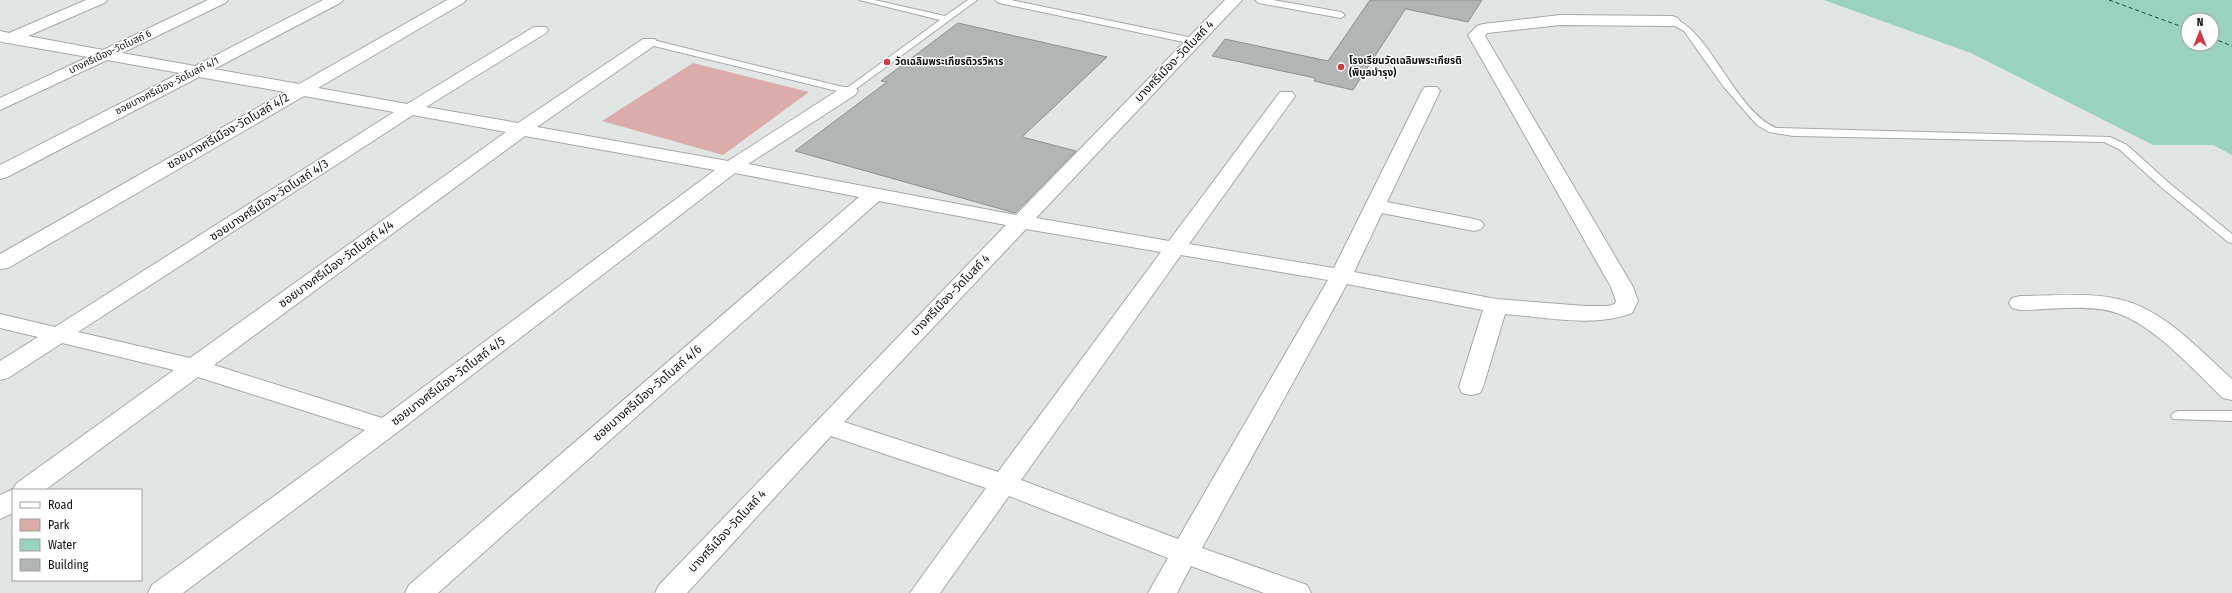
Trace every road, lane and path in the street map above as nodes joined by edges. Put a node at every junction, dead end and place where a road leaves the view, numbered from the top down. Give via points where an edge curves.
1 (99, 0) edge
2 (220, 0) edge
3 (335, 0) edge
4 (458, 0) edge
5 (862, 0) edge
6 (973, 0) edge
7 (999, 0) edge
8 (1234, 0) edge
9 (1259, 0) edge
10 (1341, 15) dead end
11 (946, 19) junction
12 (1672, 21) joint
13 (540, 30) dead end
14 (3, 39) edge
15 (1193, 41) junction
16 (649, 42) joint
17 (104, 55) junction
18 (195, 72) junction
19 (300, 89) junction
20 (849, 91) junction
21 (1431, 91) dead end
22 (1286, 96) dead end
23 (0, 105) edge
24 (409, 110) junction
25 (522, 129) junction
26 (732, 167) junction
27 (0, 172) edge
28 (876, 193) junction
29 (1375, 206) junction
30 (1021, 222) junction
31 (1474, 225) dead end
32 (2232, 240) edge
33 (1176, 248) junction
34 (0, 263) edge
35 (1340, 276) junction
36 (2020, 303) dead end
37 (1496, 306) junction
38 (0, 321) edge
39 (57, 336) junction
40 (194, 367) junction
41 (0, 372) edge
42 (1471, 387) dead end
43 (2232, 392) edge
44 (2178, 416) dead end
45 (2232, 416) edge
46 (826, 425) junction
47 (386, 428) junction
48 (1005, 484) junction
49 (27, 489) edge
50 (12, 500) edge
51 (0, 509) edge
52 (1185, 553) junction
53 (162, 593) edge
54 (419, 593) edge
55 (669, 593) edge
56 (924, 593) edge
57 (1162, 593) edge
58 (1297, 593) edge

1 - 14 street
2 - 17 street, บางศรีเมือง-วัดโบสถ์ 6
3 - 18 street, ซอยบางศรีเมือง-วัดโบสถ์ 4/1
4 - 19 street, ซอยบางศรีเมือง-วัดโบสถ์ 4/2
5 - 11 lane
6 - 11 lane
7 - 15 lane
8 - 15 street, บางศรีเมือง-วัดโบสถ์ 4
9 - 10 lane
11 - 20 lane
12 - 32 lane via 1687,29 1746,106 1770,130 1794,133 2106,139 2123,147
12 - 37 street via 1560,20 1483,29 1476,35 1535,142 1622,287 1627,301 1624,308 1611,313
13 - 24 street, ซอยบางศรีเมือง-วัดโบสถ์ 4/3
14 - 17 street
15 - 30 street, บางศรีเมือง-วัดโบสถ์ 4
16 - 20 lane
16 - 25 street, ซอยบางศรีเมือง-วัดโบสถ์ 4/4
17 - 18 street
17 - 23 street, บางศรีเมือง-วัดโบสถ์ 6
18 - 19 street
18 - 27 street, ซอยบางศรีเมือง-วัดโบสถ์ 4/1
19 - 24 street
19 - 34 street, ซอยบางศรีเมือง-วัดโบสถ์ 4/2
20 - 26 street, ซอยบางศรีเมือง-วัดโบสถ์ 4/5
21 - 29 street
22 - 33 street
24 - 25 street
24 - 39 street, ซอยบางศรีเมือง-วัดโบสถ์ 4/3
25 - 26 street
25 - 40 street, ซอยบางศรีเมือง-วัดโบสถ์ 4/4
26 - 28 street
26 - 47 street, ซอยบางศรีเมือง-วัดโบสถ์ 4/5
28 - 30 street
28 - 54 street, ซอยบางศรีเมือง-วัดโบสถ์ 4/6
29 - 31 street
29 - 35 street
30 - 33 street
30 - 46 street, บางศรีเมือง-วัดโบสถ์ 4
33 - 35 street
33 - 48 street
35 - 37 street
35 - 52 street
36 - 43 street via 2101,304 2135,312 2159,328
37 - 42 street
38 - 39 street
39 - 40 street
39 - 41 street, ซอยบางศรีเมือง-วัดโบสถ์ 4/3
40 - 47 street
40 - 49 street, ซอยบางศรีเมือง-วัดโบสถ์ 4/4
44 - 45 lane
46 - 48 street
46 - 55 street, บางศรีเมือง-วัดโบสถ์ 4
47 - 53 street, ซอยบางศรีเมือง-วัดโบสถ์ 4/5
48 - 52 street
48 - 56 street
50 - 51 street
52 - 57 street
52 - 58 street

